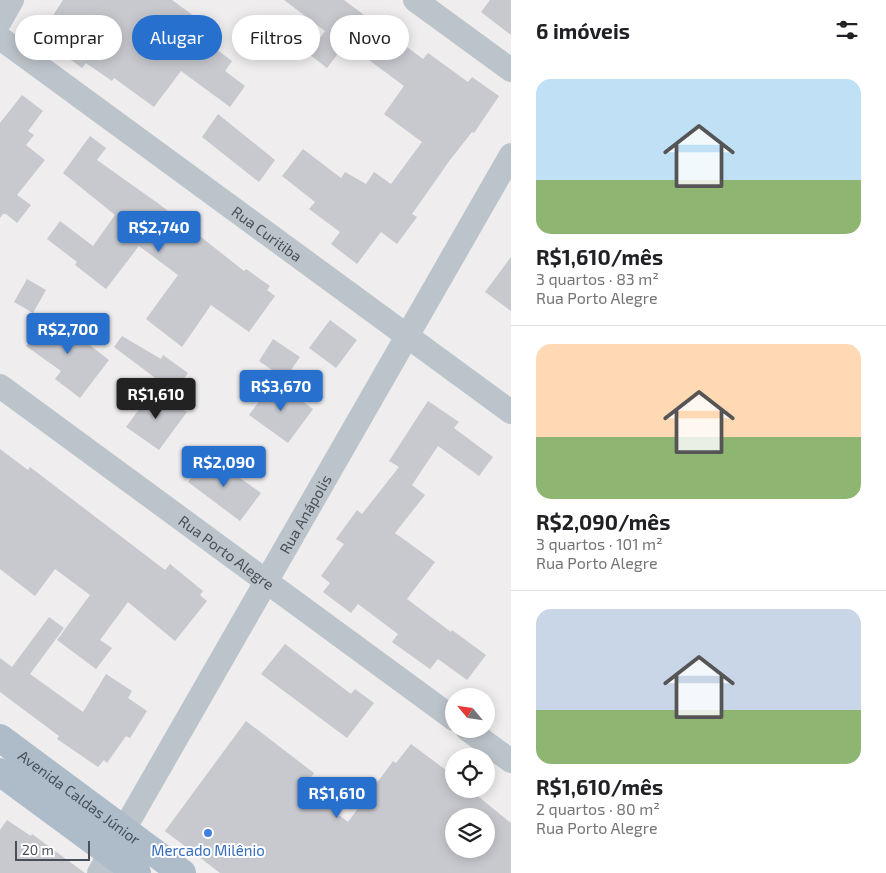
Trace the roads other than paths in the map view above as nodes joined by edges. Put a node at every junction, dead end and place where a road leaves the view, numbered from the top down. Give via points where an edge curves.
1 (12, 0) edge
2 (415, 0) edge
3 (0, 21) edge
4 (0, 38) edge
5 (511, 70) edge
6 (511, 155) edge
7 (408, 336) junction
8 (0, 386) edge
9 (511, 412) edge
10 (266, 582) junction
11 (445, 712) edge
12 (0, 738) edge
13 (479, 738) edge
14 (511, 761) edge
15 (0, 772) edge
16 (124, 830) junction
17 (105, 863) edge
18 (137, 873) edge
19 (182, 873) edge

1 - 3 street
2 - 5 street
4 - 7 street, Rua Curitiba
6 - 7 street, Rua Anápolis
7 - 9 street, Rua Curitiba
7 - 10 street, Rua Anápolis
8 - 10 street, Rua Porto Alegre
10 - 11 street, Rua Porto Alegre
10 - 16 street, Rua Anápolis
12 - 16 main road, Avenida Caldas Júnior
13 - 14 street
15 - 17 main road, Avenida Caldas Júnior
16 - 17 street, Rua Anápolis
16 - 19 main road, Avenida Caldas Júnior
17 - 18 main road, Avenida Caldas Júnior

